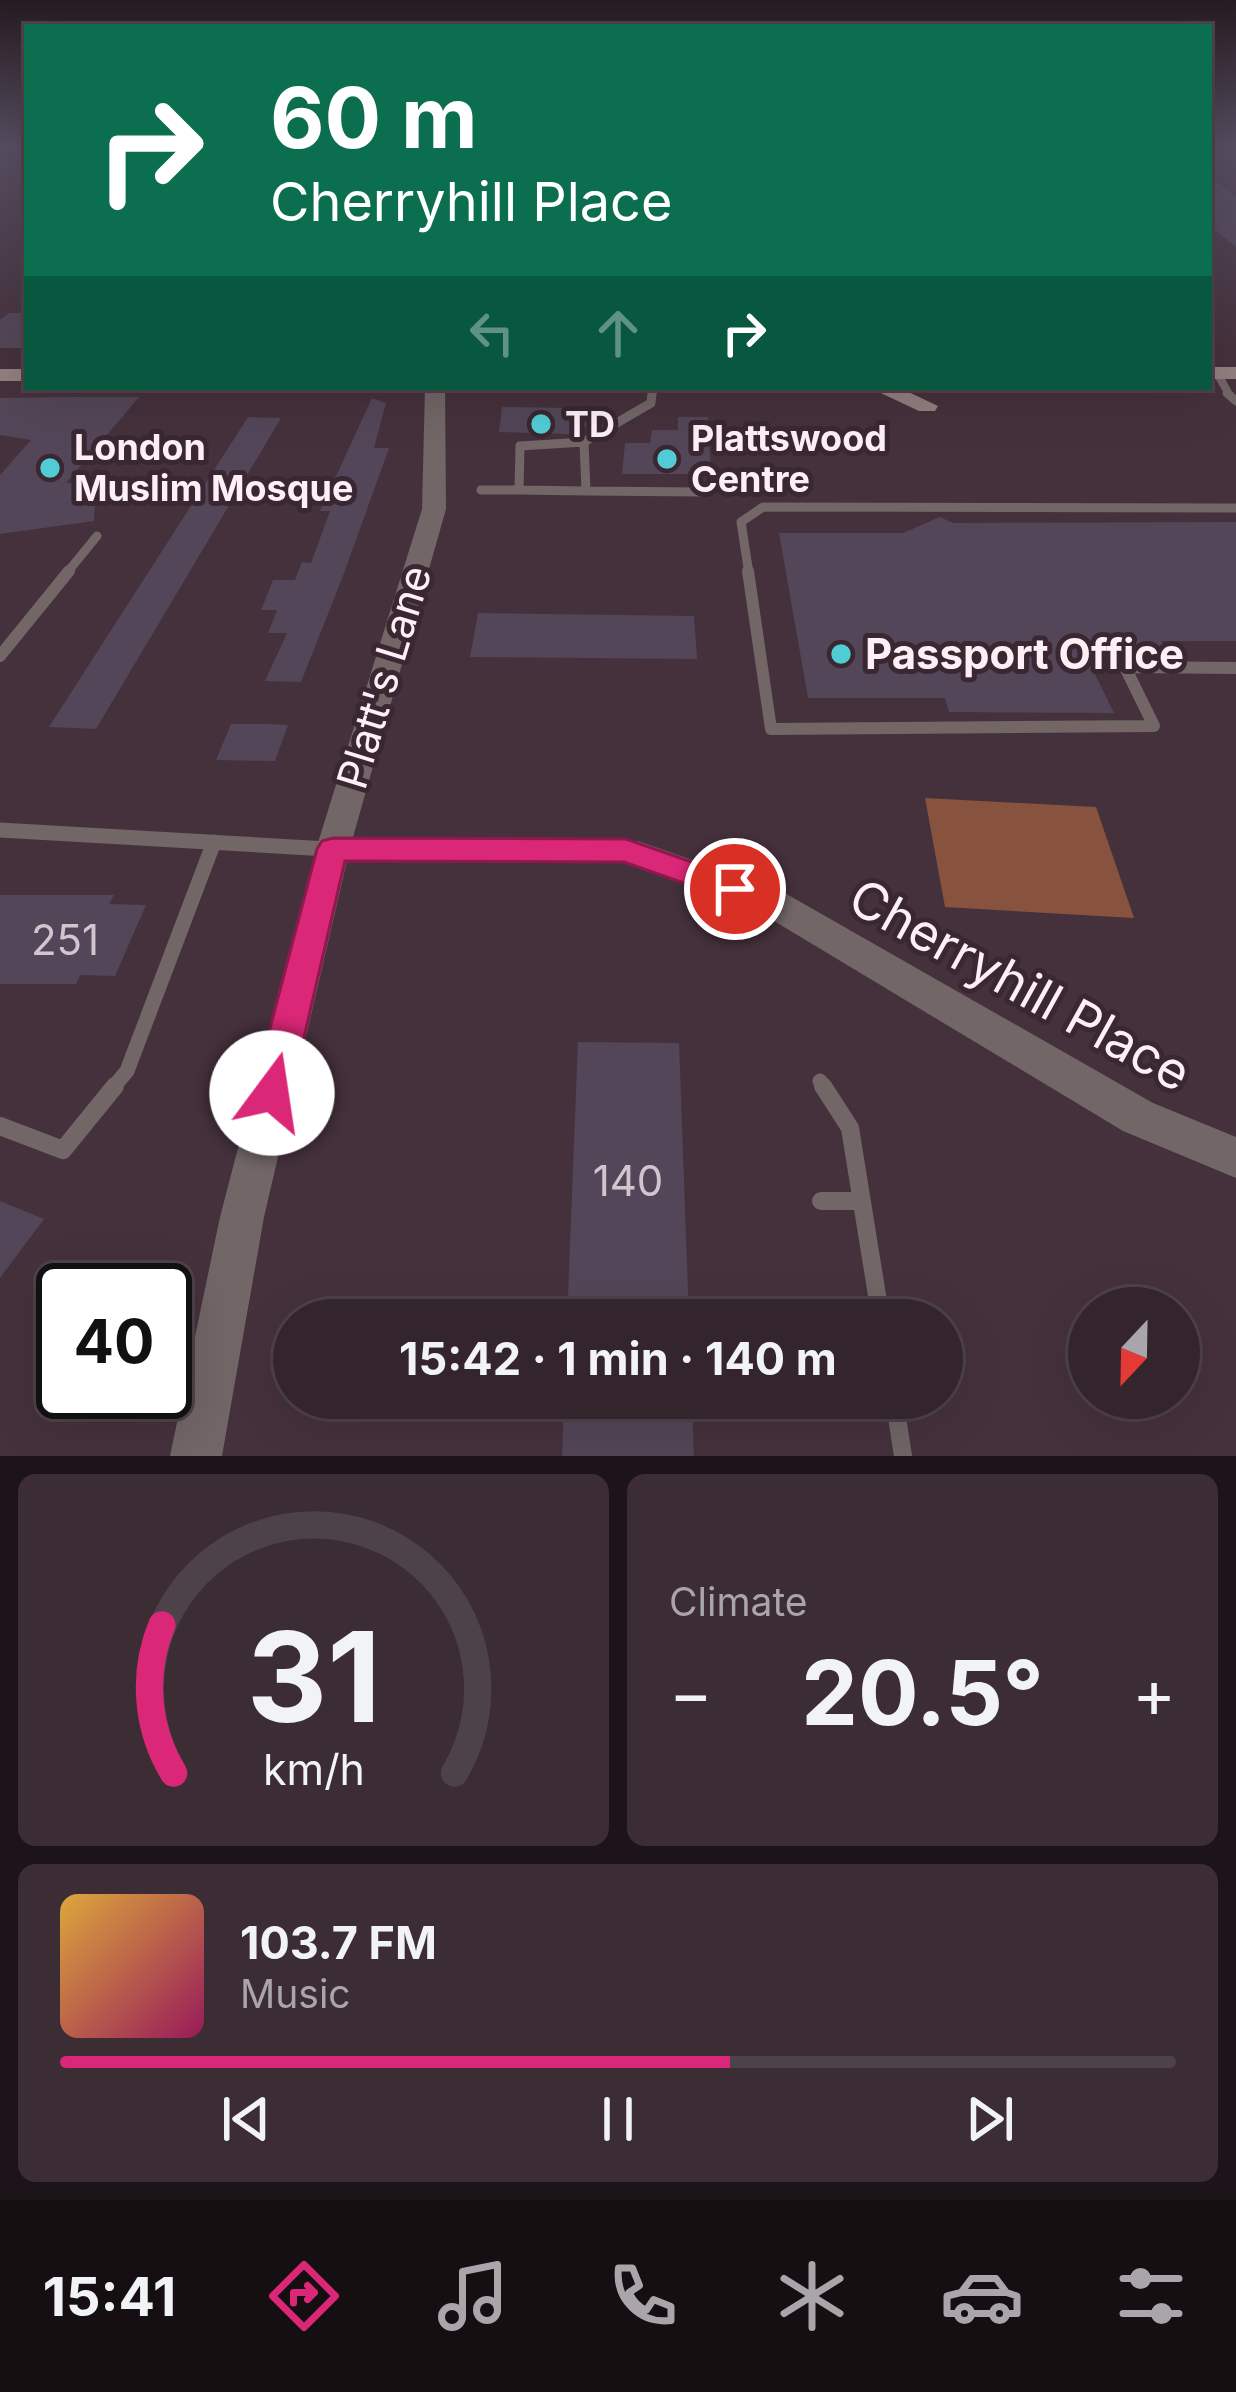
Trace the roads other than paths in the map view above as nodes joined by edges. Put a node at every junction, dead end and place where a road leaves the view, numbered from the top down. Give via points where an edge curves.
1 (1225, 378) edge
2 (435, 390) edge
3 (653, 390) edge
4 (887, 390) edge
5 (1236, 401) edge
6 (927, 406) dead end
7 (584, 442) junction
8 (481, 490) dead end
9 (519, 490) junction
10 (586, 490) junction
11 (700, 492) dead end
12 (1236, 508) edge
13 (97, 536) dead end
14 (0, 656) edge
15 (1236, 668) edge
16 (0, 830) edge
17 (214, 842) junction
18 (333, 849) junction
19 (820, 1082) dead end
20 (0, 1126) edge
21 (1236, 1158) edge
22 (821, 1201) dead end
23 (862, 1201) junction
24 (878, 1299) edge
25 (897, 1419) edge
26 (196, 1456) edge
27 (903, 1456) edge

1 - 5 lane via 1223,390
2 - 18 street, Platt's Lane via 434,509
3 - 7 lane via 651,403
4 - 6 main road
7 - 9 lane via 520,446
7 - 10 lane
8 - 9 lane
9 - 10 lane
10 - 11 lane
12 - 15 lane via 763,507 741,522 771,729 1154,726 1125,668
13 - 14 lane
16 - 17 lane
17 - 18 lane
17 - 20 lane via 127,1071 64,1150
18 - 21 street, Cherryhill Place via 626,850 771,902 1138,1117
18 - 26 street, Platt's Lane via 242,1217
19 - 23 lane via 850,1128
22 - 23 lane
23 - 24 lane
25 - 27 lane

